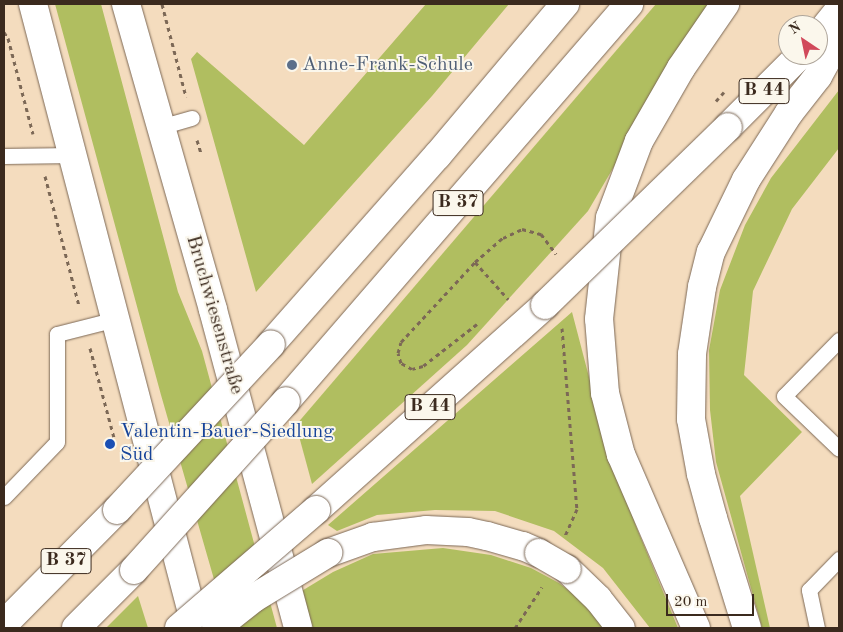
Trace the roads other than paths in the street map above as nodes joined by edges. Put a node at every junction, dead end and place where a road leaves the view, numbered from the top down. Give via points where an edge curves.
1 (33, 4) edge
2 (126, 4) edge
3 (565, 4) edge
4 (629, 4) edge
5 (724, 4) edge
6 (839, 10) edge
7 (828, 24) edge
8 (839, 38) edge
9 (790, 65) edge
10 (192, 118) dead end
11 (160, 127) junction
12 (74, 155) junction
13 (4, 156) edge
14 (116, 319) junction
15 (839, 340) edge
16 (839, 449) edge
17 (4, 497) edge
18 (839, 559) edge
19 (8, 619) edge
20 (76, 628) edge
21 (179, 628) edge
22 (196, 628) edge
23 (216, 628) edge
24 (298, 628) edge
25 (621, 628) edge
26 (696, 628) edge
27 (747, 628) edge
28 (817, 628) edge

1 - 12 main road
2 - 11 main road, Bruchwiesenstraße
3 - 19 main road, B 37, bridge via 437,156 271,344 117,510
4 - 20 main road, B 37, bridge via 286,401 134,570
5 - 26 main road via 681,68 639,141 610,218 598,319 605,392 621,455
6 - 7 main road
8 - 27 main road via 818,76 766,147 736,198 711,252 699,306 692,354 691,419 711,509
9 - 21 main road, B 44, bridge via 545,305
10 - 11 lane
11 - 24 main road, Bruchwiesenstraße via 214,310
12 - 13 lane
12 - 14 main road
14 - 17 lane via 57,334 57,442
14 - 22 main road
15 - 16 lane via 784,396
18 - 28 lane via 809,590
23 - 25 main road, bridge via 254,598 328,553 373,537 426,530 468,532 539,553 567,569 598,598

